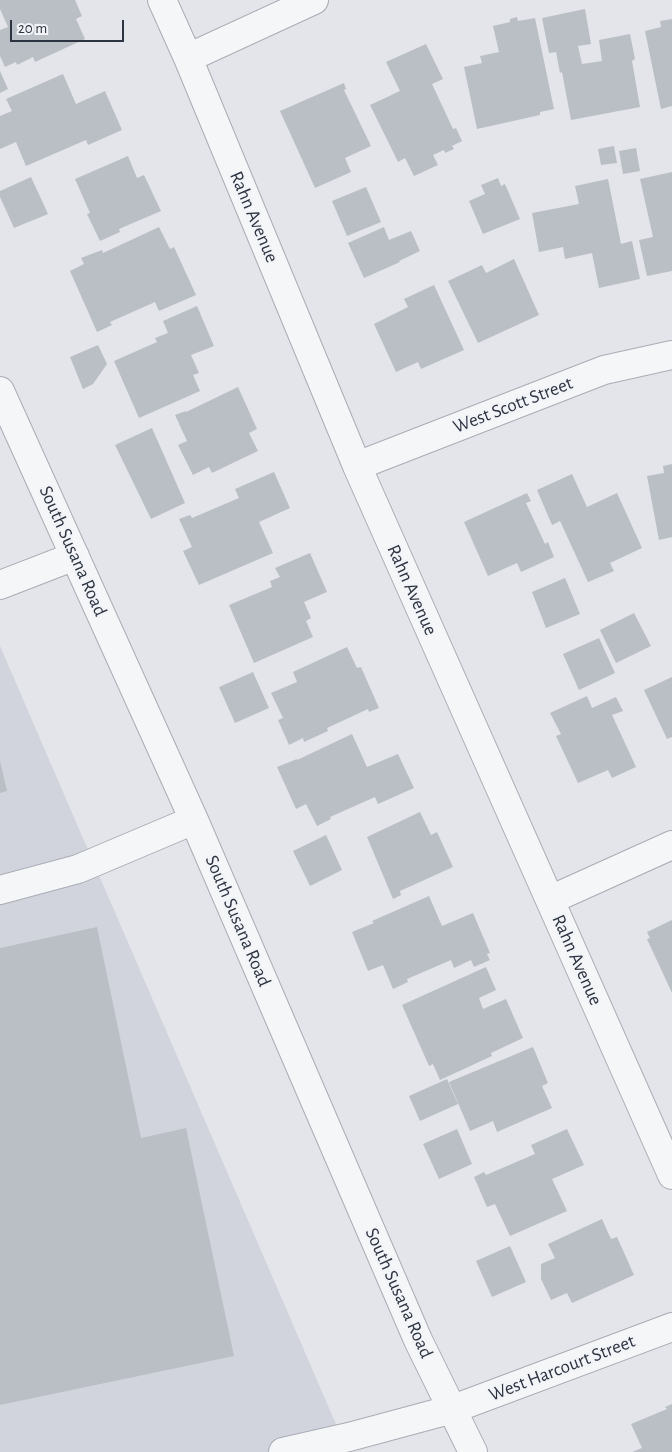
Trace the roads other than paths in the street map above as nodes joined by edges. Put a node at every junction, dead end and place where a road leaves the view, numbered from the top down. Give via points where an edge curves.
1 (162, 0) edge
2 (314, 0) edge
3 (188, 58) junction
4 (672, 355) edge
5 (0, 391) edge
6 (357, 466) junction
7 (75, 556) junction
8 (0, 585) edge
9 (194, 820) junction
10 (672, 845) edge
11 (0, 890) edge
12 (550, 900) junction
13 (672, 1176) edge
14 (672, 1327) edge
15 (453, 1410) junction
16 (282, 1452) edge
17 (473, 1452) edge

1 - 3 street, Rahn Avenue
2 - 3 street
3 - 6 street, Rahn Avenue
4 - 6 street, West Scott Street via 604,370
5 - 7 street, South Susana Road
6 - 12 street, Rahn Avenue
7 - 8 street
7 - 9 street, South Susana Road
9 - 11 street via 78,869
9 - 15 street, South Susana Road via 418,1340
10 - 12 street
12 - 13 street, Rahn Avenue
14 - 15 street, West Harcourt Street
15 - 16 street, West Harcourt Street
15 - 17 street, South Susana Road

